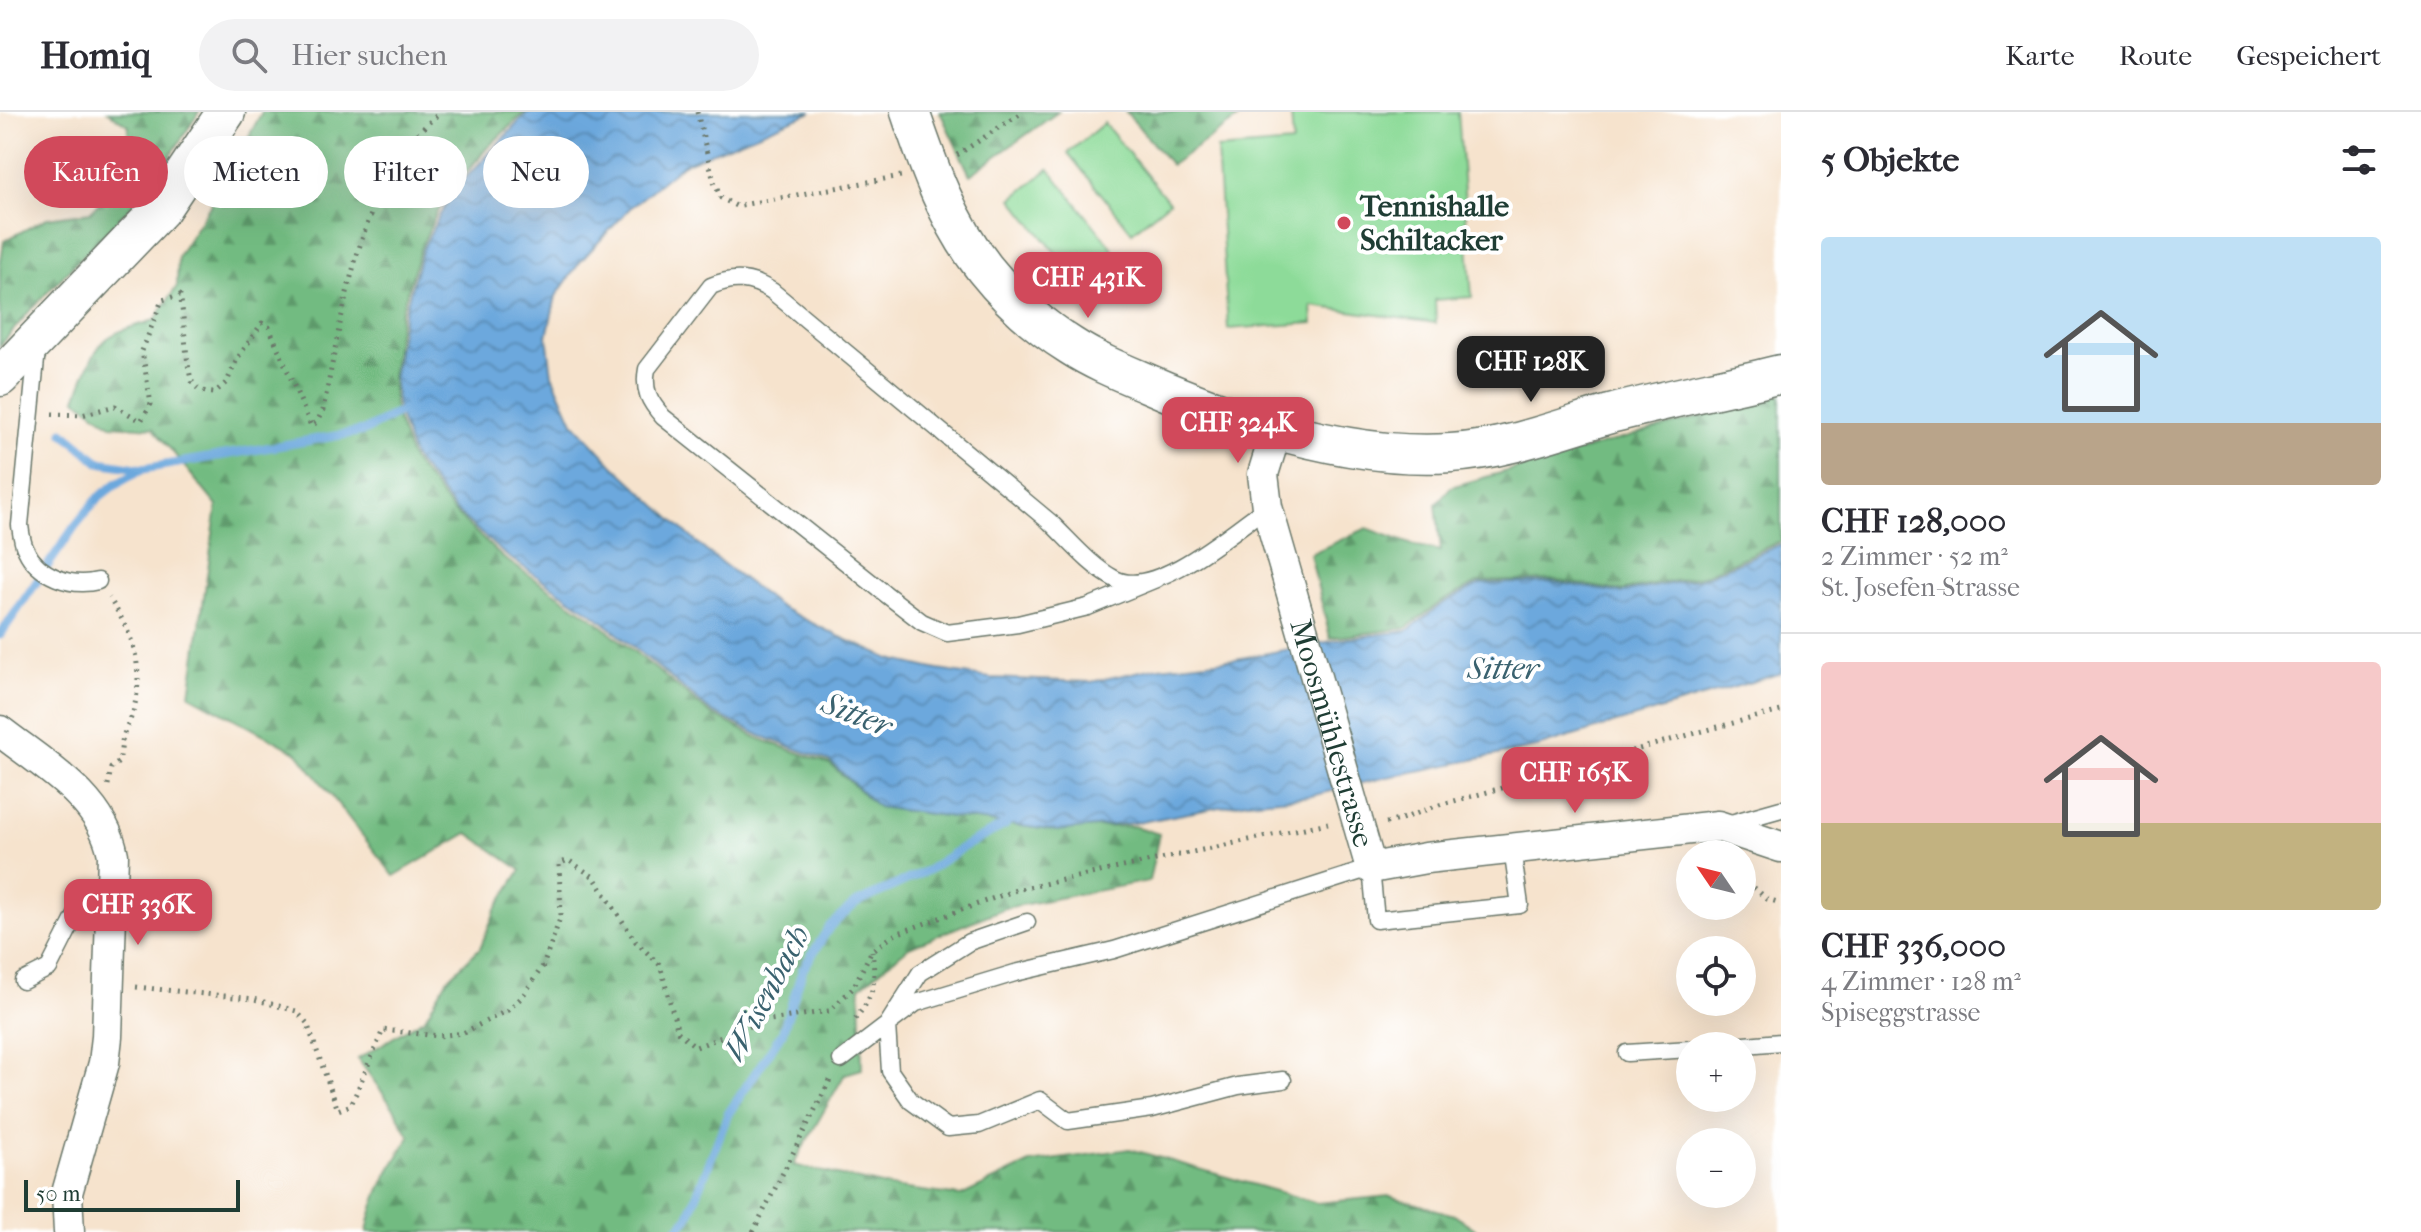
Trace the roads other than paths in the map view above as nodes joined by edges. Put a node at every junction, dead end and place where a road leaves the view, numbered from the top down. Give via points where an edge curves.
1 (226, 112) edge
2 (910, 112) edge
3 (38, 335) junction
4 (1781, 374) edge
5 (0, 377) edge
6 (1277, 429) junction
7 (1267, 507) junction
8 (1156, 579) junction
9 (101, 586) road end
10 (0, 731) edge
11 (1781, 809) edge
12 (1718, 826) junction
13 (1781, 847) edge
14 (1512, 849) junction
15 (1371, 868) junction
16 (112, 912) junction
17 (1027, 922) dead end
18 (23, 981) dead end
19 (887, 1025) junction
20 (1781, 1042) edge
21 (1756, 1044) edge
22 (1676, 1050) edge
23 (1627, 1053) dead end
24 (835, 1065) road end
25 (1283, 1080) dead end
26 (69, 1232) edge

1 - 3 street via 161,209
2 - 6 street via 954,225 986,270 1030,316 1071,347 1117,370
3 - 5 street
3 - 9 lane via 20,525 23,546 55,577
4 - 6 street via 1455,453 1378,452
6 - 7 street, Moosmühlestrasse via 1263,474
7 - 8 lane
7 - 15 street, Moosmühlestrasse
8 - 8 lane via 1131,583 1105,572 758,282 726,280 711,286 647,369 649,400 663,417 898,604 947,633 1018,624 1088,607
10 - 16 street via 94,809 110,837
11 - 12 lane
12 - 13 street, Moosmühlestrasse
12 - 14 street, Moosmühlestrasse
14 - 15 street, Moosmühlestrasse
14 - 15 lane via 1520,905 1376,920
15 - 19 lane via 1114,950 916,1003
16 - 18 lane via 79,909 49,968
16 - 26 street via 104,1063 67,1193
17 - 19 lane via 969,942 920,973
19 - 24 lane
19 - 25 lane via 890,1071 911,1101 948,1128 979,1125 1040,1100 1068,1121
20 - 21 lane
22 - 23 lane

